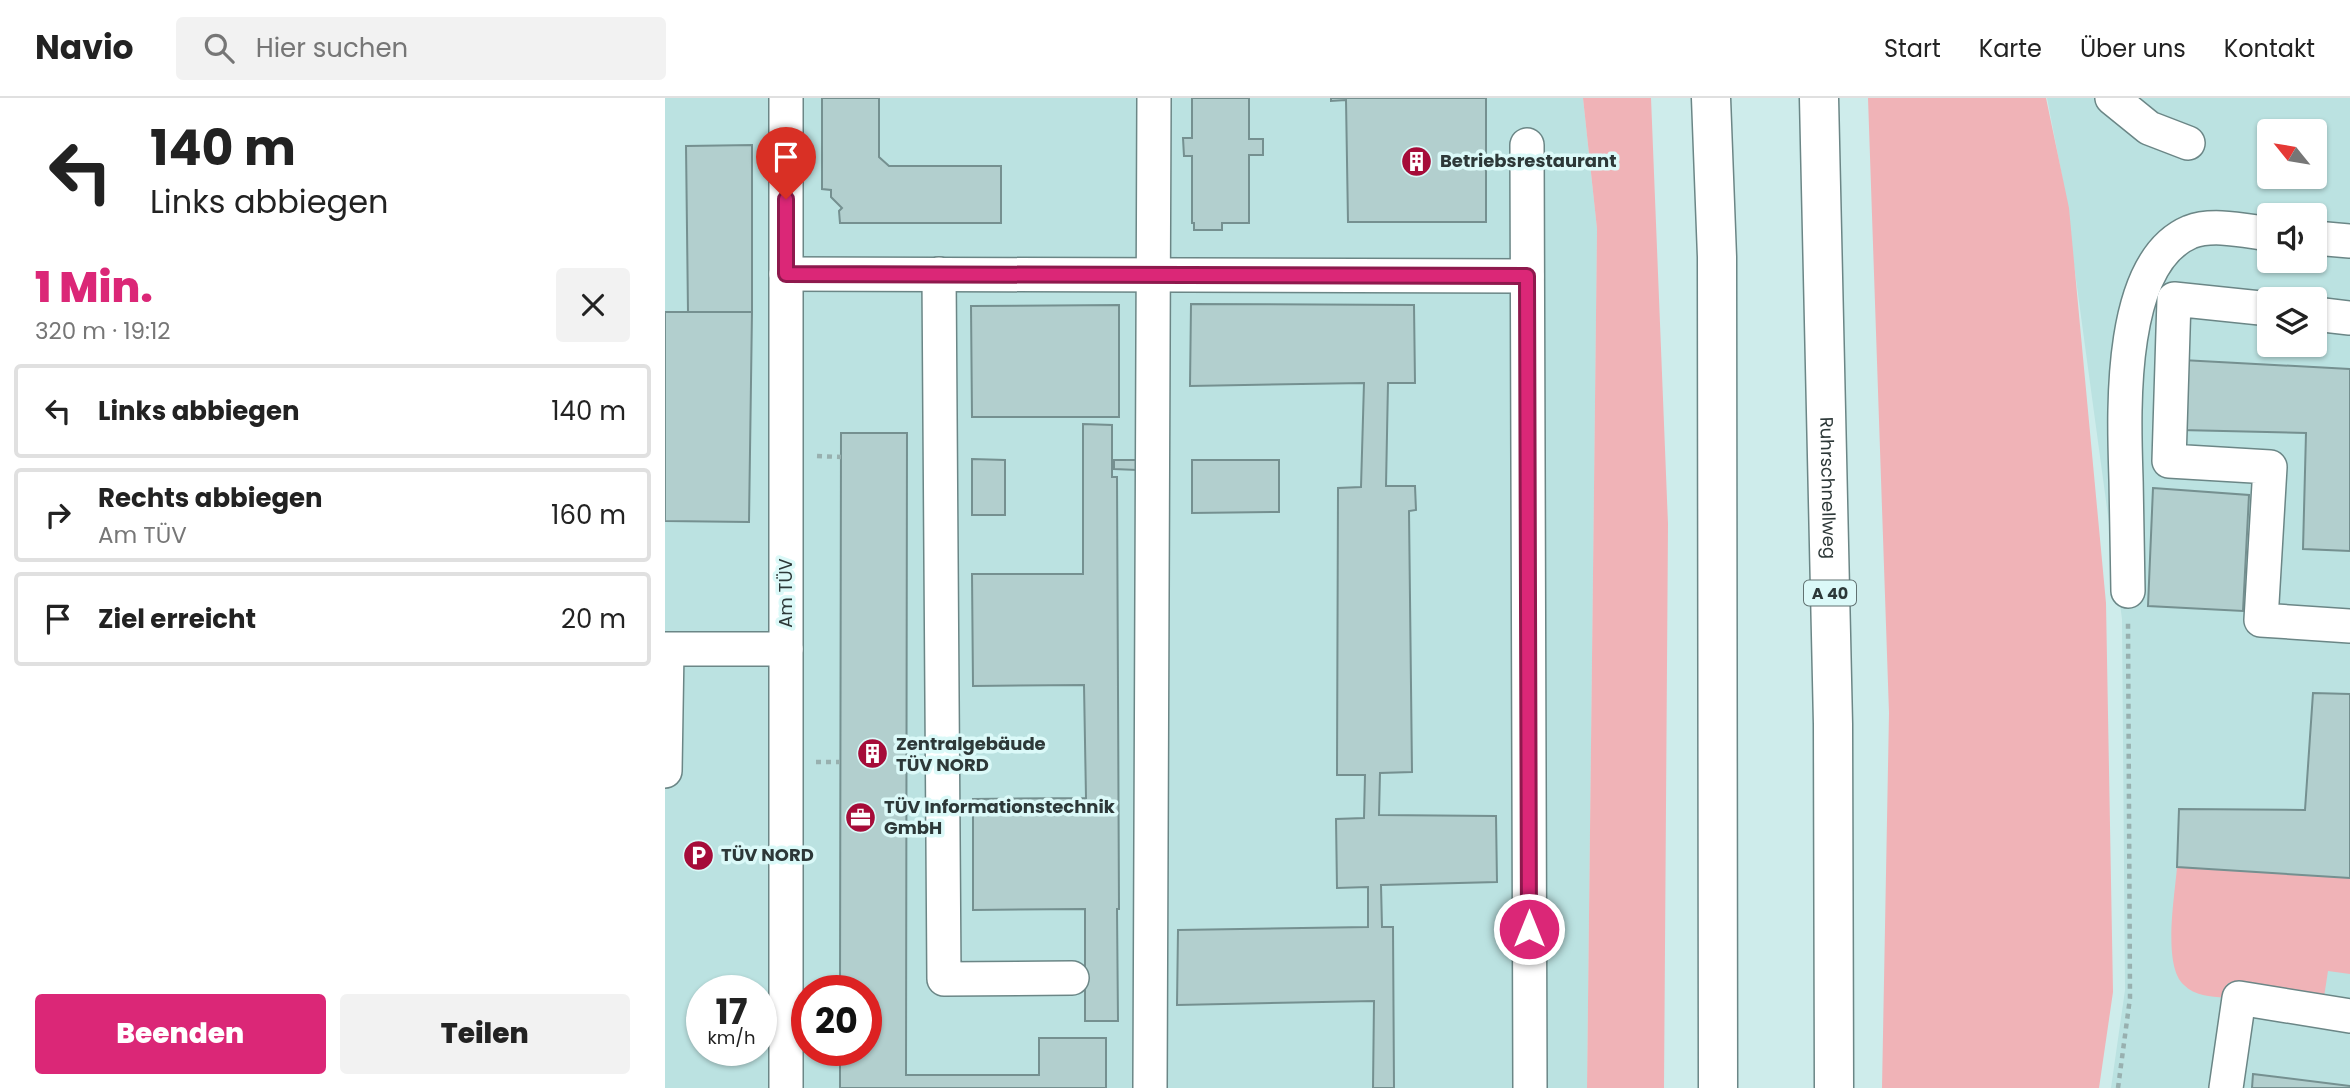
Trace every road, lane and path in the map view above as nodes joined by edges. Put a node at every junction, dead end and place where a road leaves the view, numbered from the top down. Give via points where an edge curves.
1 (786, 98) edge
2 (1154, 98) edge
3 (1711, 98) edge
4 (1819, 98) edge
5 (2112, 98) edge
6 (2188, 144) dead end
7 (1527, 145) dead end
8 (2257, 233) edge
9 (2327, 239) edge
10 (2175, 241) junction
11 (2350, 242) edge
12 (786, 274) junction
13 (939, 274) junction
14 (1153, 274) junction
15 (1527, 276) junction
16 (2174, 299) junction
17 (2257, 308) edge
18 (2327, 315) edge
19 (2350, 318) edge
20 (2128, 591) joint
21 (2350, 626) edge
22 (786, 649) junction
23 (665, 771) edge
24 (1072, 978) dead end
25 (2350, 1016) edge
26 (786, 1088) edge
27 (1150, 1088) edge
28 (1530, 1088) edge
29 (1718, 1088) edge
30 (1834, 1088) edge
31 (2118, 1088) edge
32 (2227, 1088) edge

1 - 12 lane, Am TÜV
2 - 14 lane
3 - 29 highway via 1717,257
4 - 30 highway, Ruhrschnellweg / A 40 via 1833,724
5 - 6 lane via 2149,128
7 - 15 lane
8 - 10 lane via 2213,228
9 - 11 lane
10 - 16 lane
10 - 20 lane via 2152,272 2140,299 2125,373
12 - 13 lane
12 - 22 lane, Am TÜV
13 - 14 lane
13 - 24 lane via 944,979
14 - 15 lane
14 - 27 lane
15 - 28 lane
16 - 17 lane
16 - 21 lane via 2169,461 2270,467 2261,620
18 - 19 lane
20 - 31 path via 2130,998
22 - 23 lane via 667,649
22 - 26 lane, Am TÜV
25 - 32 lane via 2239,998

